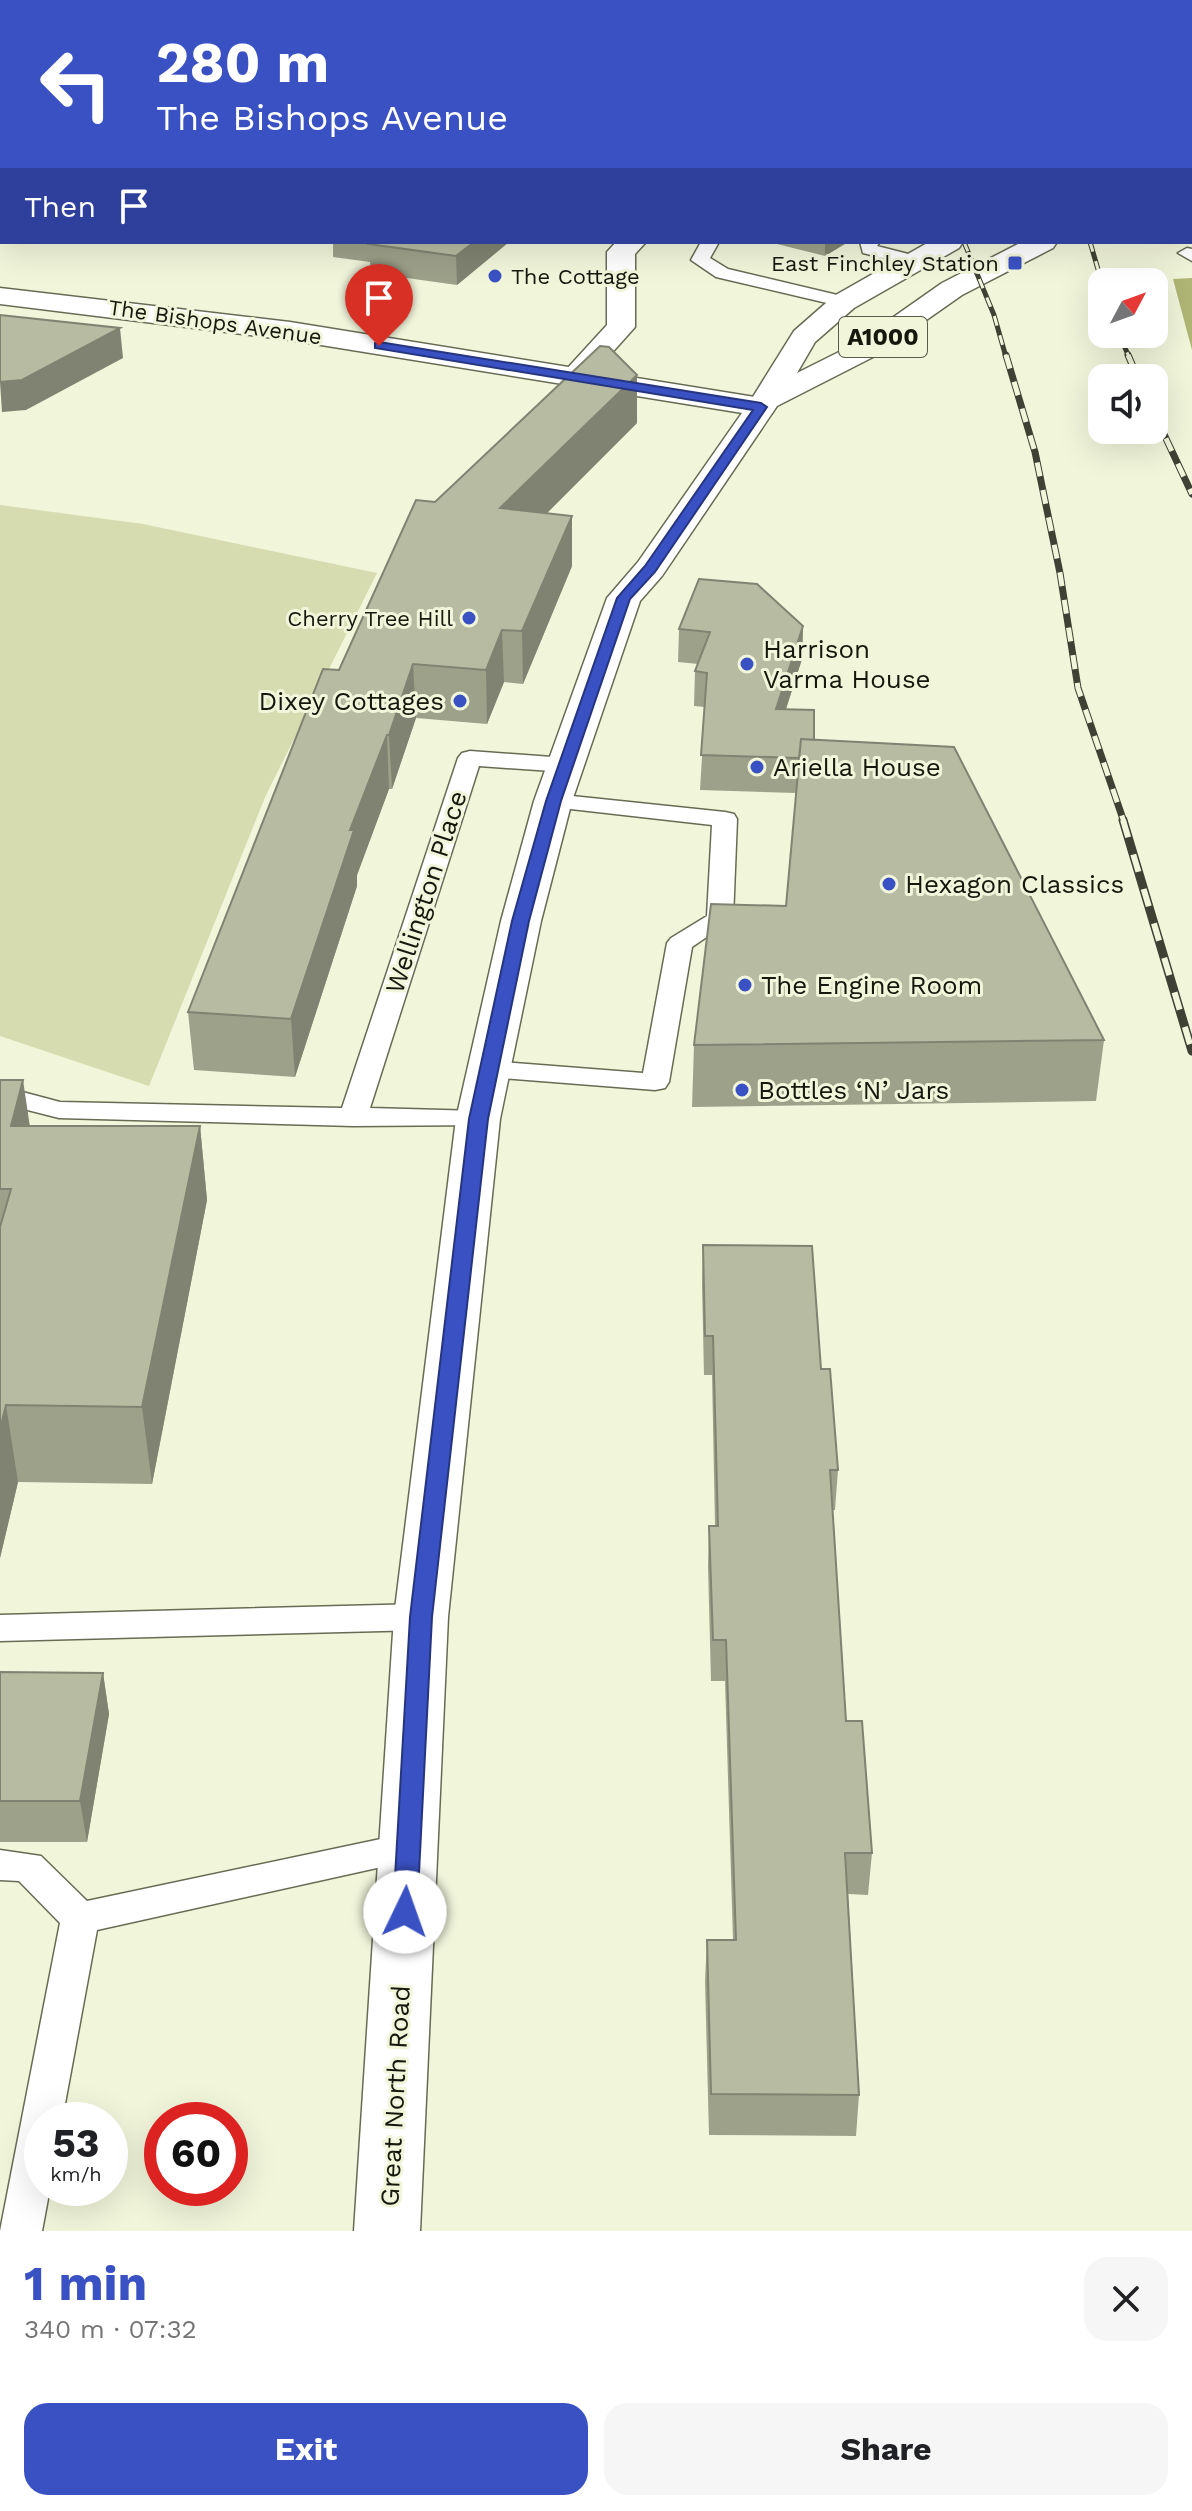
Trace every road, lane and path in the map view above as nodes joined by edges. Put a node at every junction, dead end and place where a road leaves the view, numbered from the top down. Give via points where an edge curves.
1 (630, 244) edge
2 (709, 244) edge
3 (867, 244) edge
4 (945, 244) edge
5 (1039, 244) edge
6 (914, 261) junction
7 (0, 296) edge
8 (844, 302) junction
9 (574, 378) junction
10 (763, 404) junction
11 (566, 765) junction
12 (553, 801) junction
13 (0, 1094) edge
14 (483, 1094) junction
15 (353, 1118) junction
16 (421, 1617) junction
17 (0, 1628) edge
18 (409, 1848) junction
19 (0, 1865) edge
20 (80, 1918) junction
21 (46, 2102) edge
22 (26, 2206) edge
23 (21, 2231) edge
24 (387, 2231) edge

1 - 9 main road via 621,252 621,327
2 - 8 lane via 700,260 722,273
3 - 6 lane via 869,249
4 - 6 main road, Great North Road / A1000
5 - 10 main road, Great North Road / A1000 via 952,289 865,350
6 - 8 main road, Great North Road / A1000
7 - 9 main road, The Bishops Avenue via 290,331
8 - 10 main road, Great North Road / A1000 via 804,337
9 - 10 main road, The Bishops Avenue
10 - 11 main road, Great North Road / A1000 via 650,569 624,598
11 - 12 main road, Great North Road / A1000
11 - 15 lane, Wellington Place via 470,758
12 - 14 main road, Great North Road / A1000
12 - 14 lane via 725,819 720,919 680,943 655,1082
13 - 15 lane via 59,1110
14 - 15 lane
14 - 16 main road, Great North Road / A1000
16 - 17 lane
16 - 18 main road, Great North Road / A1000
18 - 20 lane
18 - 24 main road, Great North Road / A1000
19 - 20 lane via 28,1867
20 - 21 lane
22 - 23 lane

